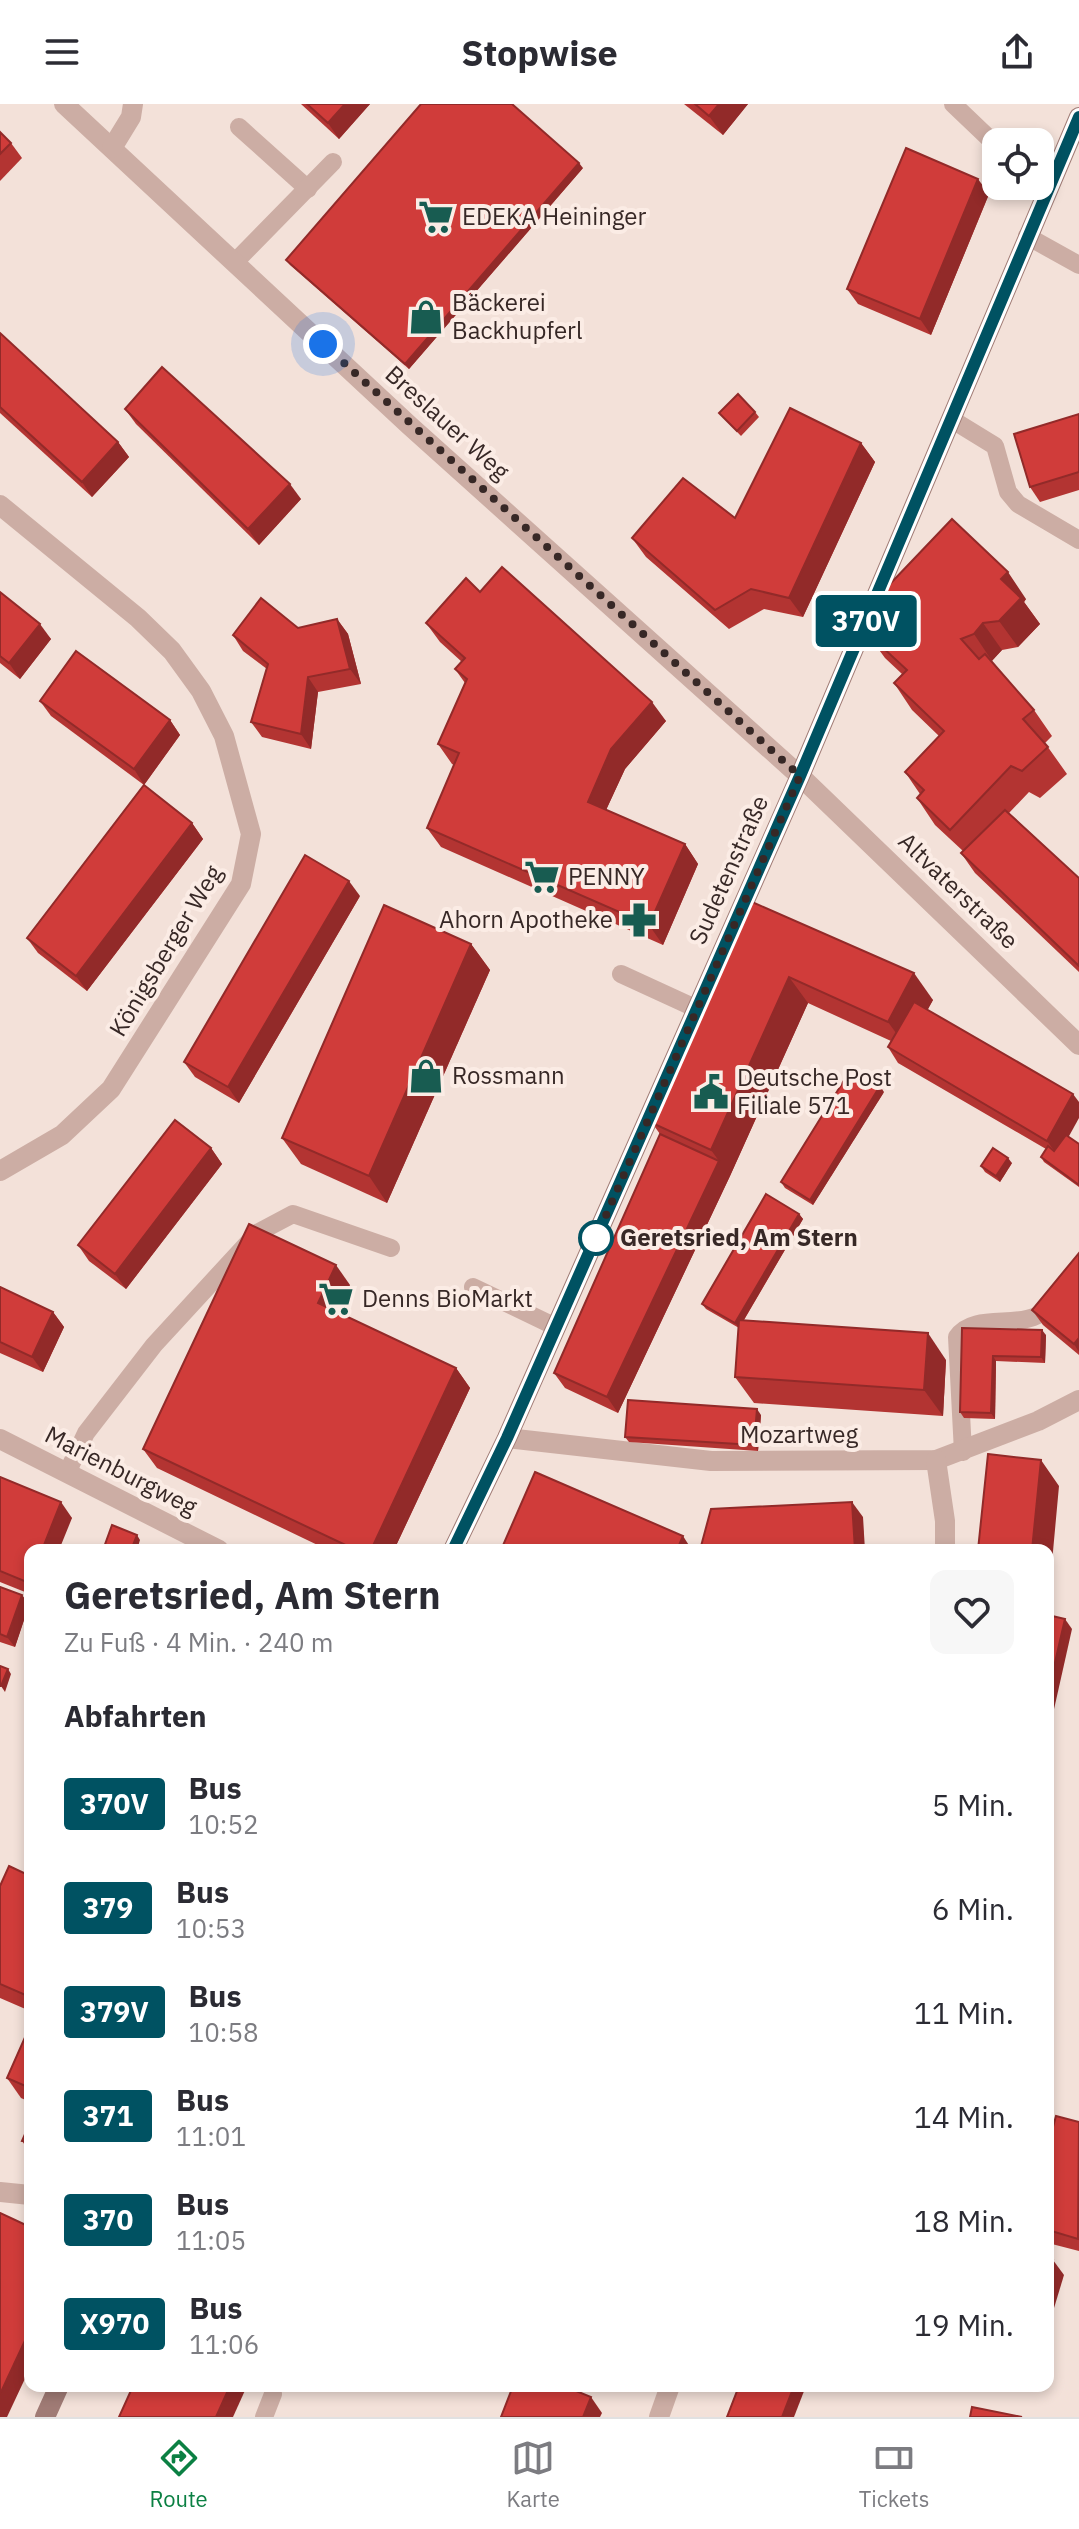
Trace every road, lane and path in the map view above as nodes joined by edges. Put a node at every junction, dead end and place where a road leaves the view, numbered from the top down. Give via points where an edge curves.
1 (64, 104) edge
2 (133, 104) edge
3 (953, 104) edge
4 (1079, 117) edge
5 (239, 127) dead end
6 (982, 132) edge
7 (112, 148) junction
8 (333, 162) dead end
9 (1054, 167) edge
10 (308, 189) junction
11 (1039, 200) edge
12 (1027, 236) junction
13 (235, 262) junction
14 (1079, 265) edge
15 (951, 419) junction
16 (0, 505) edge
17 (1079, 540) edge
18 (800, 776) junction
19 (621, 974) dead end
20 (695, 1008) junction
21 (1079, 1045) edge
22 (0, 1171) edge
23 (391, 1248) dead end
24 (1079, 1269) edge
25 (473, 1287) dead end
26 (556, 1327) junction
27 (1079, 1400) edge
28 (507, 1438) junction
29 (0, 1439) edge
30 (963, 1452) junction
31 (936, 1460) junction
32 (67, 1473) junction
33 (207, 1544) edge
34 (456, 1544) edge
35 (945, 1544) edge
36 (0, 2192) edge
37 (24, 2194) edge
38 (56, 2392) edge
39 (668, 2392) edge
40 (273, 2394) dead end
41 (45, 2417) edge
42 (264, 2417) edge
43 (659, 2417) edge

1 - 7 street, Breslauer Weg
2 - 7 street
3 - 6 lane
4 - 9 street, Sudetenstraße
5 - 10 lane
7 - 13 street, Breslauer Weg
8 - 10 lane
10 - 13 lane
11 - 12 street, Sudetenstraße
12 - 14 lane
12 - 15 street, Sudetenstraße
13 - 18 street, Breslauer Weg
15 - 17 lane via 995,446 1008,492 1018,504
15 - 18 street, Sudetenstraße
16 - 22 street, Königsberger Weg via 172,651 224,736 251,834 241,884 111,1089 62,1135
18 - 20 street, Sudetenstraße
18 - 21 street, Altvaterstraße
19 - 20 lane
20 - 26 street, Sudetenstraße
23 - 32 lane via 293,1214 257,1233 154,1345 86,1433
24 - 30 lane via 1033,1318 971,1326 957,1337
25 - 26 lane
26 - 28 street, Sudetenstraße
27 - 30 street, Mozartweg
28 - 31 street, Mozartweg via 711,1461
28 - 34 street, Sudetenstraße
29 - 32 street, Marienburgweg
30 - 31 street, Mozartweg
31 - 35 street
32 - 33 street, Marienburgweg
36 - 37 street
38 - 41 street
39 - 43 street
40 - 42 lane

